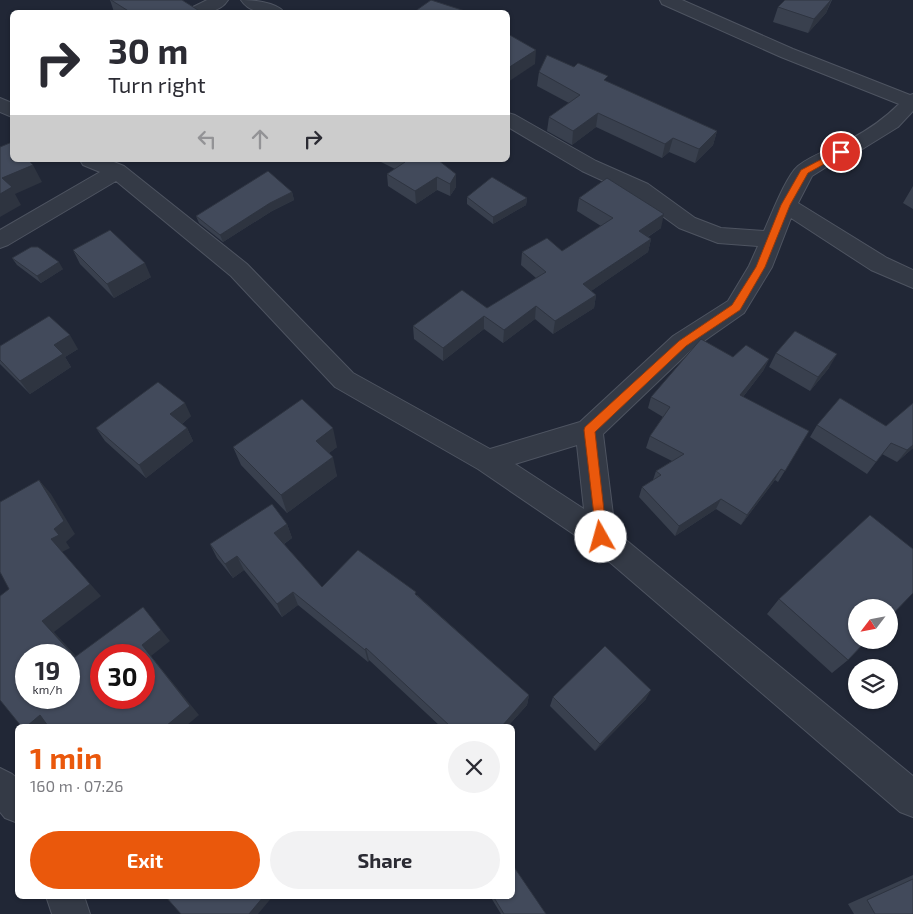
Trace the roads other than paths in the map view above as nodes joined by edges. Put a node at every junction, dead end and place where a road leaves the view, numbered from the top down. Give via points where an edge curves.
1 (220, 0) edge
2 (249, 0) edge
3 (668, 0) edge
4 (201, 10) edge
5 (269, 10) edge
6 (912, 101) edge
7 (510, 120) edge
8 (95, 162) edge
9 (118, 171) junction
10 (786, 205) junction
11 (770, 239) junction
12 (0, 240) edge
13 (913, 280) edge
14 (589, 430) junction
15 (488, 461) junction
16 (601, 537) junction
17 (0, 786) edge
18 (913, 799) edge
19 (15, 802) edge
20 (66, 899) edge
21 (71, 914) edge

1 - 4 street
2 - 5 street
3 - 6 street via 787,53
6 - 10 street via 891,123 804,172
7 - 11 street via 589,166 640,189 687,223 718,235
8 - 9 street
9 - 12 street
9 - 15 street via 239,270 344,380
10 - 11 street
10 - 13 street via 879,264
11 - 14 street via 760,267 736,308 682,343
14 - 15 street
14 - 16 street
15 - 16 street
16 - 18 street
17 - 19 street
20 - 21 street

